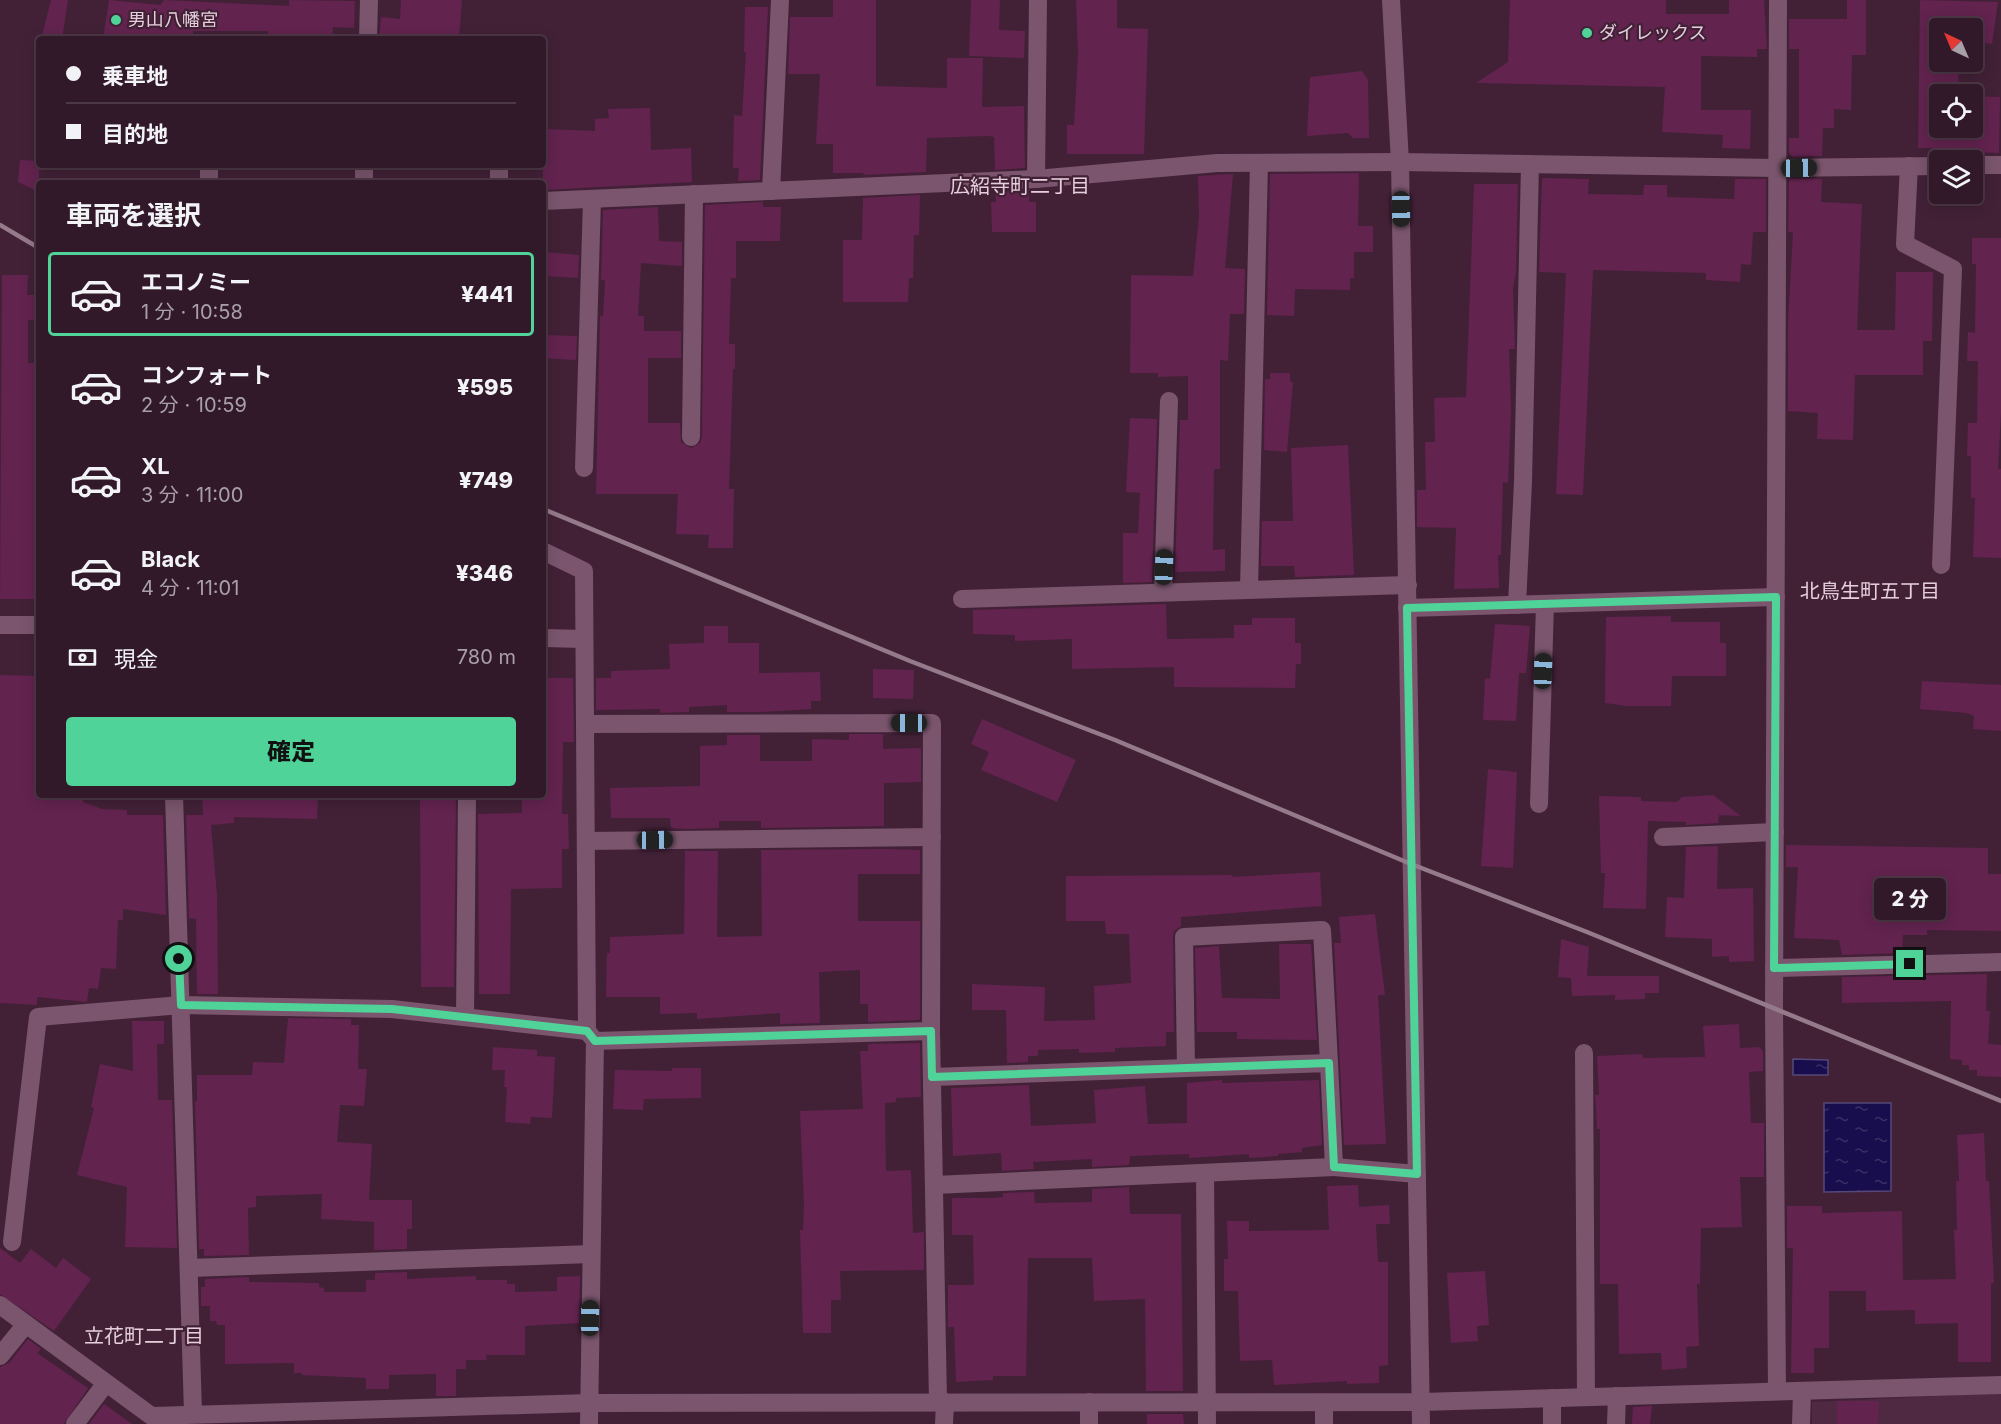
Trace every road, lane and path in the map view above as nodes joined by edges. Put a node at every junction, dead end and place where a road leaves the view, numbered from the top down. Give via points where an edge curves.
1 (369, 0) edge
2 (780, 0) edge
3 (1038, 0) edge
4 (1391, 0) edge
5 (1778, 0) edge
6 (368, 36) edge
7 (1400, 162) junction
8 (1259, 163) junction
9 (1530, 164) junction
10 (1983, 165) edge
11 (2001, 165) edge
12 (1909, 166) junction
13 (1929, 166) edge
14 (1777, 168) junction
15 (1036, 179) junction
16 (771, 190) junction
17 (694, 194) junction
18 (592, 199) junction
19 (546, 201) edge
20 (1169, 402) dead end
21 (691, 437) dead end
22 (584, 468) dead end
23 (546, 552) edge
24 (1941, 565) dead end
25 (1408, 585) junction
26 (1250, 589) junction
27 (1163, 591) junction
28 (1776, 597) junction
29 (962, 599) dead end
30 (1545, 604) junction
31 (1516, 605) junction
32 (1407, 608) junction
33 (0, 624) edge
34 (36, 625) edge
35 (546, 638) edge
36 (584, 639) junction
37 (585, 724) junction
38 (174, 798) edge
39 (467, 798) edge
40 (1539, 804) dead end
41 (1775, 832) junction
42 (932, 837) junction
43 (1663, 837) dead end
44 (586, 841) junction
45 (2001, 962) edge
46 (1774, 968) junction
47 (181, 1005) junction
48 (465, 1017) junction
49 (931, 1031) junction
50 (591, 1036) junction
51 (1584, 1053) dead end
52 (1329, 1063) junction
53 (1186, 1068) junction
54 (932, 1077) junction
55 (1334, 1167) junction
56 (1205, 1173) junction
57 (1417, 1174) junction
58 (934, 1185) junction
59 (12, 1242) dead end
60 (591, 1254) junction
61 (189, 1268) junction
62 (1, 1306) edge
63 (26, 1324) junction
64 (0, 1356) edge
65 (106, 1383) junction
66 (2001, 1385) edge
67 (1777, 1391) junction
68 (1802, 1392) junction
69 (1617, 1396) junction
70 (1586, 1397) junction
71 (1552, 1398) junction
72 (941, 1402) junction
73 (1089, 1402) junction
74 (1208, 1402) junction
75 (1421, 1402) junction
76 (589, 1403) junction
77 (1324, 1403) junction
78 (193, 1413) junction
79 (157, 1420) edge
80 (75, 1424) edge
81 (589, 1424) edge
82 (944, 1424) edge
83 (1089, 1424) edge
84 (1207, 1424) edge
85 (1324, 1424) edge
86 (1421, 1424) edge
87 (1552, 1424) edge
88 (1616, 1424) edge
89 (1801, 1424) edge

1 - 6 street
2 - 16 street
3 - 15 street
4 - 7 street
5 - 14 street
7 - 8 street
7 - 9 street
7 - 25 street
8 - 15 street
8 - 26 street
9 - 14 street
9 - 31 street via 1523,482
10 - 11 street
12 - 13 street
12 - 14 street
12 - 24 street via 1905,244 1953,269
14 - 28 street
15 - 16 street
16 - 17 street
17 - 18 street
17 - 21 street
18 - 19 street
18 - 22 street
20 - 27 street
23 - 36 street via 584,571
25 - 26 street
25 - 32 street
26 - 27 street
27 - 29 street
28 - 30 street
28 - 41 street
30 - 31 street
30 - 40 street
31 - 32 street
32 - 57 street
33 - 34 street
35 - 36 street
36 - 37 street
37 - 42 street via 932,723
37 - 44 street
38 - 47 street
39 - 48 street
41 - 43 street
41 - 46 street
42 - 44 street
42 - 49 street
44 - 50 street
45 - 46 street
46 - 67 street
47 - 48 street via 392,1009
47 - 59 street via 38,1017
47 - 61 street
48 - 50 street
49 - 50 street
49 - 54 street
50 - 60 street
51 - 70 street
52 - 53 street
52 - 53 street via 1322,930 1184,937
52 - 55 street
53 - 54 street
54 - 58 street
55 - 56 street
55 - 57 street
56 - 58 street
56 - 74 street
57 - 75 street
58 - 72 street
60 - 61 street
60 - 76 street
61 - 78 street
62 - 63 street
63 - 64 street
63 - 65 street
65 - 79 street
65 - 80 street
66 - 68 street
67 - 68 street
67 - 69 street
68 - 89 street
69 - 70 street
69 - 88 street
70 - 71 street
71 - 75 street
71 - 87 street
72 - 73 street
72 - 76 street
72 - 82 street
73 - 74 street
73 - 83 street
74 - 77 street
74 - 84 street
75 - 77 street
75 - 86 street
76 - 78 street
76 - 81 street
77 - 85 street
78 - 79 street

